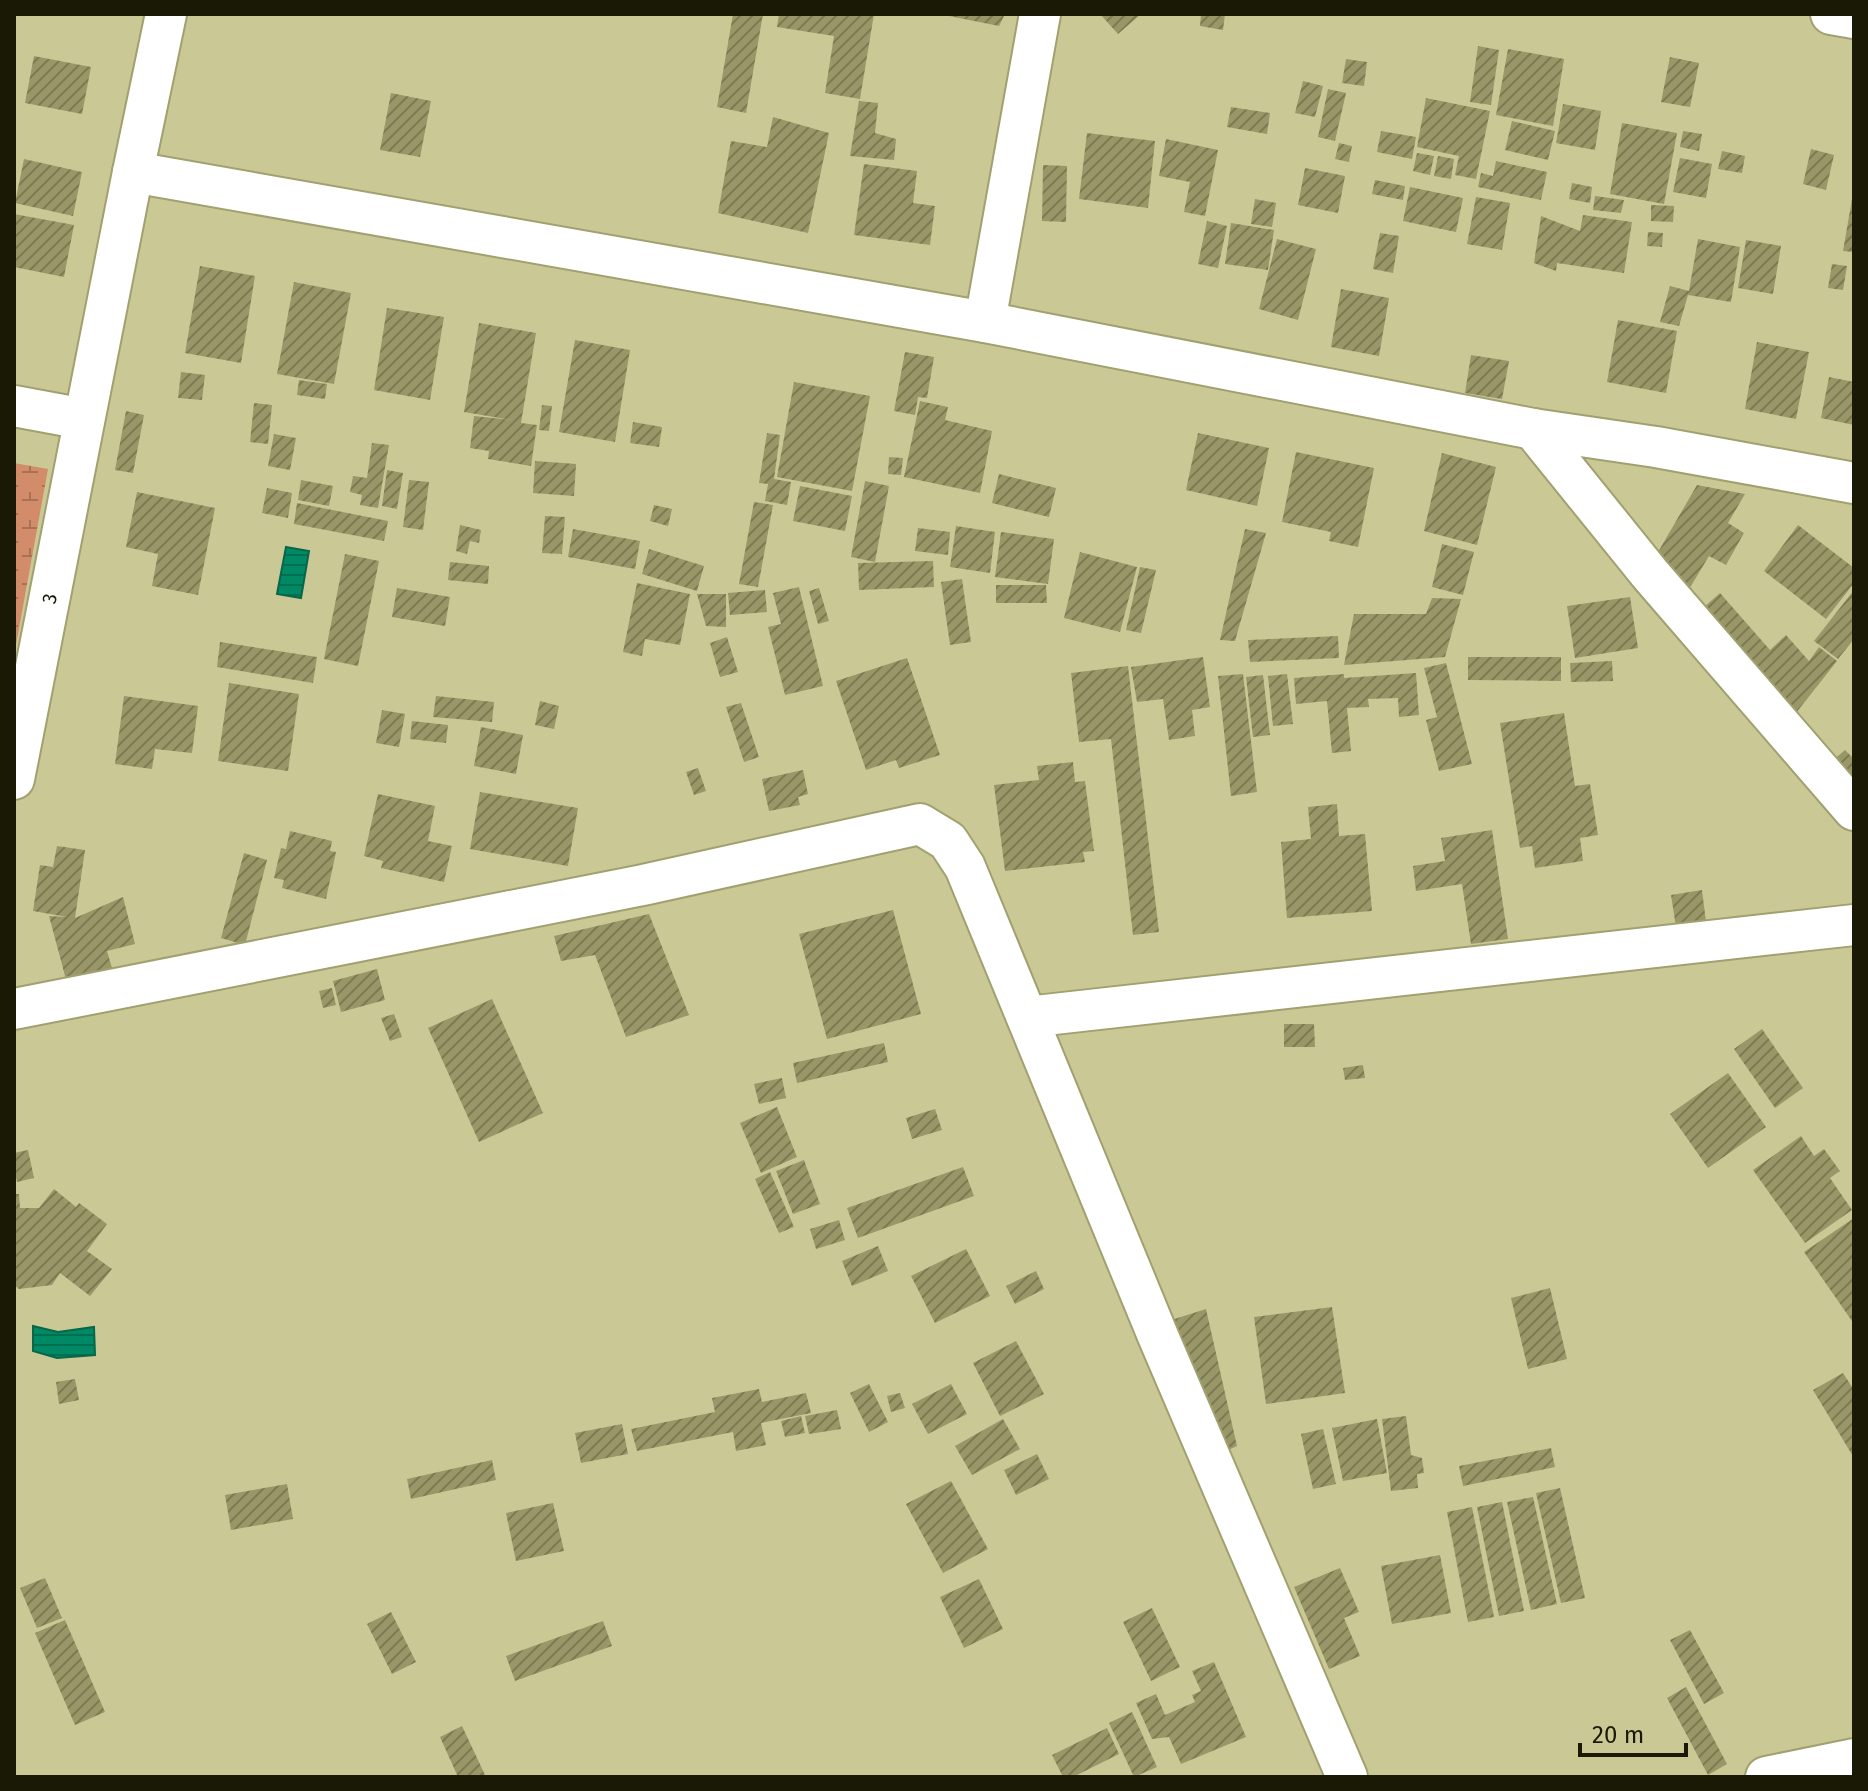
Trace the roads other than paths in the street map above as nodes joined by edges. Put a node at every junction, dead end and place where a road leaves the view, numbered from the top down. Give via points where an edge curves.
1 (166, 14) edge
2 (1040, 14) edge
3 (1831, 14) edge
4 (1854, 18) edge
5 (133, 172) junction
6 (985, 322) junction
7 (14, 406) edge
8 (84, 419) junction
9 (1533, 429) junction
10 (1854, 483) edge
11 (14, 779) edge
12 (1854, 810) edge
13 (1854, 925) edge
14 (14, 1009) edge
15 (1027, 1017) junction
16 (1854, 1759) edge
17 (1347, 1777) edge
18 (1766, 1777) edge

1 - 5 street, 3
2 - 6 street
3 - 4 street
5 - 6 street
5 - 8 street, 3
6 - 9 street
7 - 8 street
8 - 11 street, 3
9 - 10 street
9 - 12 street
13 - 15 street
14 - 15 street via 643,885 920,824 948,841 965,867
15 - 17 street
16 - 18 street

